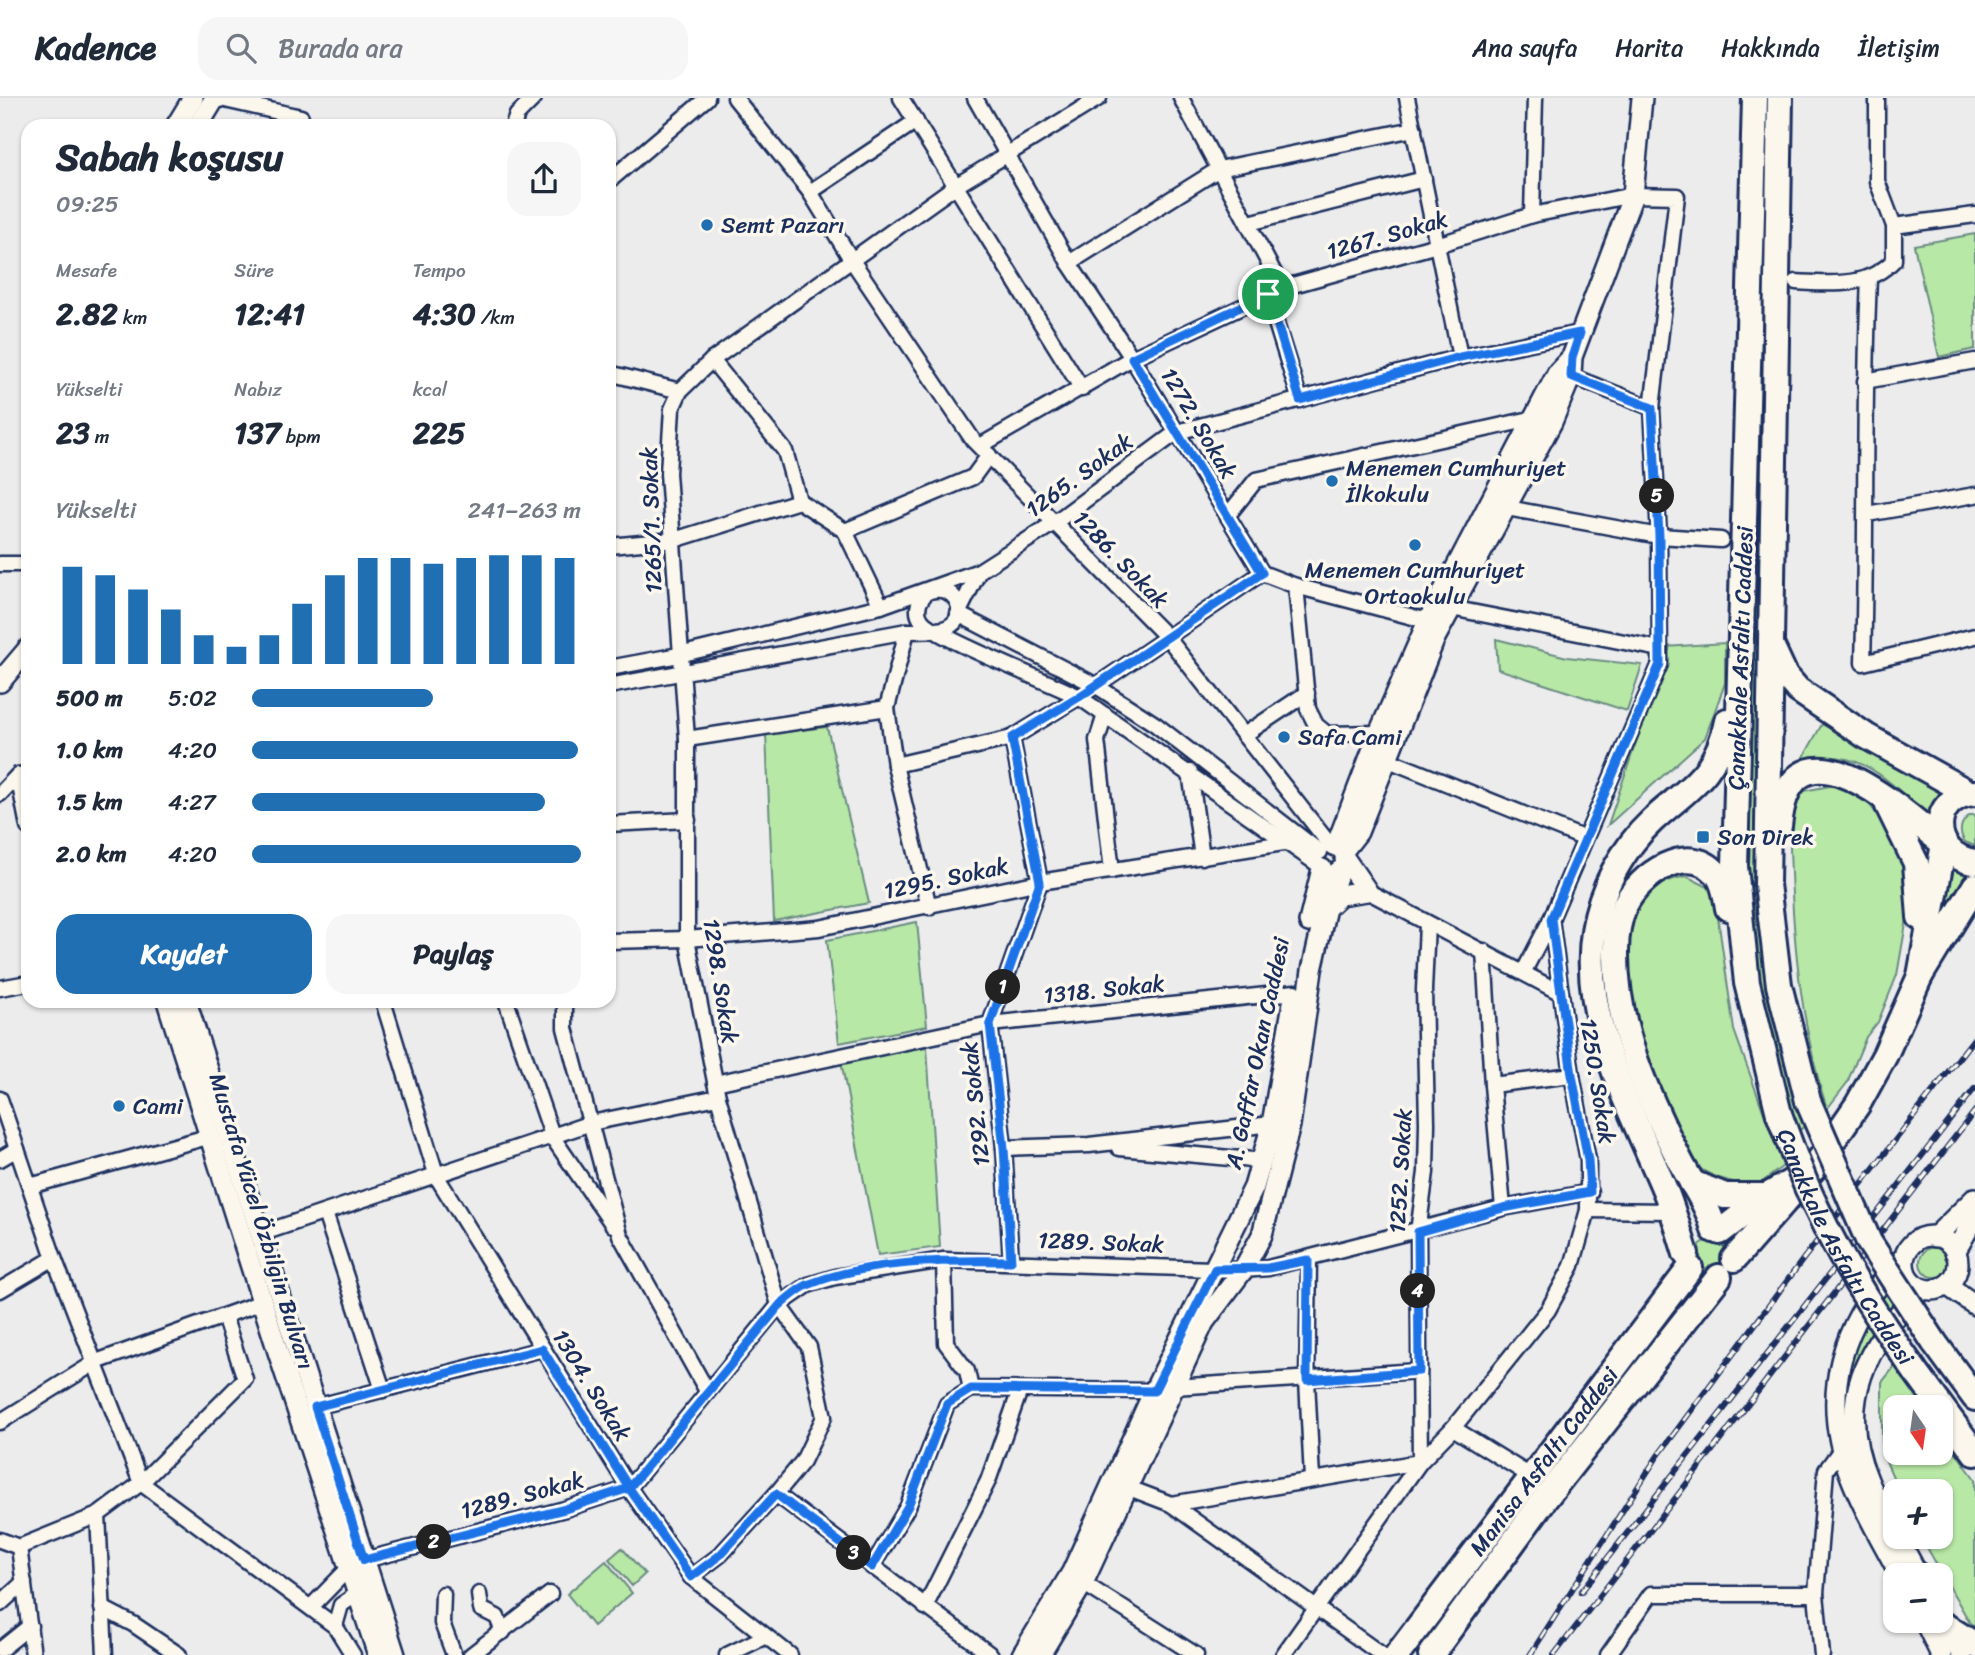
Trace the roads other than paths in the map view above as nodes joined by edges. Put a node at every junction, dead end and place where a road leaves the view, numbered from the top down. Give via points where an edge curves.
1 (194, 98) edge
2 (215, 98) edge
3 (534, 98) edge
4 (707, 98) edge
5 (735, 98) edge
6 (901, 98) edge
7 (975, 98) edge
8 (1099, 98) edge
9 (1181, 98) edge
10 (1407, 98) edge
11 (1535, 98) edge
12 (1642, 98) edge
13 (1755, 98) edge
14 (1780, 98) edge
15 (1877, 98) edge
16 (180, 119) edge
17 (202, 119) edge
18 (301, 119) edge
19 (516, 119) edge
20 (916, 121) junction
21 (1414, 129) junction
22 (1009, 155) junction
23 (1219, 169) junction
24 (616, 175) edge
25 (1424, 179) junction
26 (954, 187) junction
27 (810, 192) junction
28 (1633, 195) junction
29 (1677, 196) joint
30 (1532, 215) junction
31 (1975, 215) edge
32 (1249, 223) junction
33 (1894, 226) junction
34 (1437, 245) junction
35 (851, 259) junction
36 (1069, 263) junction
37 (1869, 279) junction
38 (1796, 282) dead end
39 (1282, 288) junction
40 (1268, 294) junction
41 (1580, 333) junction
42 (1460, 357) junction
43 (1132, 358) junction
44 (712, 360) junction
45 (1975, 361) edge
46 (1572, 366) junction
47 (616, 375) edge
48 (1865, 380) junction
49 (1082, 389) junction
50 (680, 391) junction
51 (1300, 400) junction
52 (1652, 408) junction
53 (1535, 418) junction
54 (1177, 432) junction
55 (985, 451) junction
56 (1975, 495) edge
57 (799, 500) junction
58 (1507, 508) junction
59 (1867, 514) junction
60 (1228, 515) junction
61 (1054, 523) junction
62 (845, 531) junction
63 (1659, 536) junction
64 (674, 540) junction
65 (1721, 540) dead end
66 (616, 545) edge
67 (0, 564) edge
68 (21, 564) edge
69 (979, 571) junction
70 (1262, 573) junction
71 (1296, 586) junction
72 (933, 589) junction
73 (881, 606) junction
74 (1451, 608) junction
75 (958, 614) junction
76 (1428, 621) junction
77 (933, 629) junction
78 (907, 631) junction
79 (1975, 636) edge
80 (1167, 637) junction
81 (1770, 643) junction
82 (1660, 649) junction
83 (679, 655) junction
84 (21, 657) edge
85 (616, 666) edge
86 (1741, 666) junction
87 (682, 672) junction
88 (3, 677) edge
89 (616, 685) edge
90 (1095, 685) junction
91 (1307, 693) junction
92 (1079, 697) junction
93 (887, 708) junction
94 (1105, 715) junction
95 (1379, 733) junction
96 (1244, 735) junction
97 (1012, 738) junction
98 (687, 740) junction
99 (1386, 759) junction
100 (895, 765) junction
101 (1190, 772) junction
102 (21, 777) edge
103 (1972, 793) edge
104 (0, 794) edge
105 (1883, 796) junction
106 (688, 820) junction
107 (616, 824) edge
108 (1583, 838) junction
109 (1290, 842) junction
110 (1944, 844) junction
111 (1202, 857) junction
112 (1332, 857) junction
113 (1975, 862) edge
114 (1112, 871) junction
115 (1040, 882) junction
116 (1975, 886) edge
117 (1367, 891) junction
118 (929, 906) junction
119 (1326, 908) junction
120 (1551, 919) junction
121 (1427, 924) junction
122 (1773, 938) junction
123 (687, 939) junction
124 (616, 942) edge
125 (1484, 951) junction
126 (1524, 971) junction
127 (1920, 976) junction
128 (21, 984) edge
129 (0, 988) edge
130 (1295, 992) junction
131 (1561, 993) junction
132 (169, 1008) edge
133 (188, 1008) edge
134 (385, 1008) edge
135 (508, 1008) edge
136 (565, 1008) edge
137 (990, 1024) junction
138 (1572, 1075) junction
139 (1769, 1080) junction
140 (1492, 1085) junction
141 (716, 1090) junction
142 (0, 1099) edge
143 (591, 1124) junction
144 (1272, 1124) junction
145 (211, 1136) junction
146 (553, 1138) junction
147 (1089, 1145) junction
148 (1004, 1148) junction
149 (17, 1149) junction
150 (0, 1159) edge
151 (1264, 1161) junction
152 (1814, 1168) junction
153 (437, 1177) junction
154 (1692, 1183) junction
155 (30, 1186) junction
156 (1590, 1192) junction
157 (1767, 1196) junction
158 (1975, 1198) edge
159 (1503, 1208) junction
160 (1588, 1210) junction
161 (1672, 1211) junction
162 (325, 1213) junction
163 (1975, 1217) edge
164 (1717, 1231) junction
165 (1418, 1232) junction
166 (260, 1234) junction
167 (620, 1235) junction
168 (1935, 1237) junction
169 (1955, 1252) junction
170 (1904, 1257) junction
171 (54, 1258) junction
172 (944, 1260) junction
173 (1308, 1260) junction
174 (1011, 1261) junction
175 (1688, 1261) junction
176 (1726, 1268) junction
177 (1215, 1269) junction
178 (1243, 1270) junction
179 (1947, 1285) junction
180 (1922, 1289) junction
181 (0, 1290) edge
182 (262, 1302) junction
183 (1975, 1305) edge
184 (779, 1306) junction
185 (224, 1316) junction
186 (542, 1349) junction
187 (96, 1362) junction
188 (1419, 1371) junction
189 (1307, 1380) junction
190 (971, 1389) junction
191 (1164, 1389) junction
192 (383, 1390) junction
193 (1020, 1390) junction
194 (706, 1391) junction
195 (1975, 1398) edge
196 (315, 1407) junction
197 (0, 1422) edge
198 (1452, 1428) junction
199 (1842, 1448) junction
200 (1975, 1453) edge
201 (1420, 1462) junction
202 (1532, 1477) junction
203 (1312, 1479) junction
204 (141, 1483) junction
205 (629, 1488) junction
206 (1129, 1488) junction
207 (776, 1494) junction
208 (1171, 1503) junction
209 (1883, 1510) edge
210 (97, 1515) junction
211 (0, 1540) edge
212 (19, 1547) junction
213 (1894, 1563) edge
214 (356, 1564) junction
215 (872, 1567) junction
216 (691, 1577) junction
217 (24, 1582) junction
218 (1083, 1583) junction
219 (357, 1594) junction
220 (443, 1594) dead end
221 (480, 1594) dead end
222 (550, 1594) dead end
223 (1816, 1594) junction
224 (0, 1604) edge
225 (311, 1607) junction
226 (925, 1607) junction
227 (102, 1608) junction
228 (1316, 1609) junction
229 (30, 1626) junction
230 (335, 1626) junction
231 (503, 1632) junction
232 (1953, 1632) edge
233 (1938, 1633) edge
234 (1945, 1633) edge
235 (764, 1637) junction
236 (1975, 1645) edge
237 (0, 1650) edge
238 (33, 1655) edge
239 (105, 1655) edge
240 (179, 1655) edge
241 (353, 1655) edge
242 (378, 1655) edge
243 (395, 1655) edge
244 (454, 1655) edge
245 (471, 1655) edge
246 (727, 1655) edge
247 (790, 1655) edge
248 (990, 1655) edge
249 (1023, 1655) edge
250 (1040, 1655) edge
251 (1196, 1655) edge
252 (1283, 1655) edge
253 (1382, 1655) edge
254 (1397, 1655) edge
255 (1431, 1655) edge
256 (1608, 1655) edge
257 (1822, 1655) edge
258 (1941, 1655) edge
259 (1962, 1655) edge

1 - 16 street
2 - 17 street
2 - 18 street
3 - 19 street
4 - 24 street
5 - 27 street, 1286. Sokak
6 - 20 street
7 - 22 street, 1272. Sokak
8 - 22 street
9 - 23 street
10 - 21 street
11 - 30 street
12 - 28 street, A. Gaffar Okan Caddesi
13 - 86 highway, Çanakkale Asfaltı Caddesi
14 - 81 highway, Çanakkale Asfaltı Caddesi
15 - 33 street via 1877,181
20 - 26 street
20 - 27 street
21 - 23 street
21 - 25 street
22 - 26 street
22 - 36 street, 1272. Sokak
23 - 32 street
23 - 36 street
25 - 32 street
25 - 34 street
26 - 35 street
26 - 49 street
27 - 35 street, 1286. Sokak
28 - 29 street, 1267. Sokak
28 - 30 street, 1267. Sokak
28 - 41 street, A. Gaffar Okan Caddesi
29 - 52 street, 1250. Sokak
30 - 34 street, 1267. Sokak
31 - 33 street
32 - 39 street
33 - 37 street via 1894,260
34 - 39 street, 1267. Sokak
34 - 42 street
35 - 44 street
35 - 55 street, 1286. Sokak
36 - 43 street, 1272. Sokak
37 - 38 street via 1841,284
37 - 48 street
39 - 40 street, 1267. Sokak
40 - 43 street, 1267. Sokak
40 - 51 street
41 - 42 street, 1265. Sokak
41 - 46 street, A. Gaffar Okan Caddesi
42 - 51 street, 1265. Sokak
43 - 49 street, 1267. Sokak
43 - 54 street, 1272. Sokak
44 - 50 street
44 - 57 street via 785,451
45 - 48 street
46 - 52 street
46 - 53 street, A. Gaffar Okan Caddesi via 1558,372
46 - 58 street, A. Gaffar Okan Caddesi via 1552,422
47 - 50 street
48 - 59 street
49 - 55 street, 1267. Sokak
50 - 64 street, 1265/1. Sokak via 672,409 668,473
51 - 54 street, 1265. Sokak
52 - 63 street, 1250. Sokak
53 - 60 street via 1256,480
53 - 76 street, A. Gaffar Okan Caddesi
54 - 60 street, 1272. Sokak
54 - 61 street, 1265. Sokak
55 - 61 street, 1286. Sokak
55 - 62 street, 1267. Sokak via 973,477
56 - 59 street
57 - 62 street
57 - 64 street
58 - 63 street
58 - 74 street, A. Gaffar Okan Caddesi
59 - 79 street via 1863,663
60 - 70 street, 1272. Sokak
61 - 69 street, 1265. Sokak
61 - 80 street, 1286. Sokak
62 - 73 street
63 - 65 street
63 - 82 street, 1250. Sokak
64 - 66 street
64 - 83 street, 1265/1. Sokak
67 - 68 street
69 - 72 street, 1265. Sokak
69 - 75 street
70 - 71 street
70 - 80 street
71 - 76 street
71 - 91 street
72 - 73 street, 1265. Sokak
72 - 75 street via 953,595
72 - 77 street via 922,597 918,610 922,622
73 - 83 street, 1265. Sokak
74 - 82 street
74 - 99 street, A. Gaffar Okan Caddesi
75 - 77 street via 951,625
75 - 90 street
76 - 95 street, A. Gaffar Okan Caddesi
77 - 78 street
77 - 92 street
78 - 87 street
78 - 93 street
80 - 90 street
80 - 96 street, 1286. Sokak
81 - 103 highway via 1798,691 1866,736
81 - 122 highway, Çanakkale Asfaltı Caddesi via 1767,872
82 - 108 street, 1250. Sokak via 1660,664
83 - 85 street, 1265. Sokak
83 - 87 street, 1298. Sokak
84 - 88 street
86 - 139 highway, Çanakkale Asfaltı Caddesi via 1735,866 1746,983
86 - 161 highway via 1714,762 1631,845 1602,897 1593,933 1591,968 1602,1031 1628,1109
87 - 89 street
87 - 98 street, 1298. Sokak
90 - 92 street
90 - 112 street via 1155,724
91 - 95 street via 1311,718 1327,734
91 - 96 street
92 - 94 street
92 - 97 street
93 - 98 street
93 - 100 street
94 - 101 street
94 - 114 street via 1097,740
95 - 112 street, A. Gaffar Okan Caddesi
96 - 112 street, 1286. Sokak
97 - 100 street
97 - 115 street
98 - 106 street, 1298. Sokak
99 - 108 street
99 - 112 street, A. Gaffar Okan Caddesi via 1358,832
100 - 118 street
101 - 109 street
101 - 111 street
102 - 104 street
103 - 110 highway via 1945,808 1940,826
105 - 110 highway
105 - 122 highway via 1858,779 1832,772 1811,771 1791,783 1781,802 1781,905
105 - 127 highway via 1916,863
106 - 107 street
106 - 123 street, 1298. Sokak
108 - 120 street, 1250. Sokak
109 - 111 street, 1295. Sokak
109 - 112 street
110 - 113 highway via 1957,858
110 - 127 highway
111 - 114 street, 1295. Sokak
112 - 117 street
112 - 119 street, A. Gaffar Okan Caddesi
112 - 130 street, A. Gaffar Okan Caddesi
114 - 115 street, 1295. Sokak
115 - 118 street, 1295. Sokak
115 - 137 street, 1292. Sokak
116 - 127 highway
117 - 119 street via 1340,895
117 - 121 street
118 - 123 street, 1295. Sokak via 819,928
119 - 178 street, A. Gaffar Okan Caddesi via 1305,1007 1280,1173 1262,1235
120 - 126 street
120 - 131 street, 1250. Sokak
121 - 125 street
121 - 165 street, 1252. Sokak via 1427,1123
122 - 195 highway, Çanakkale Asfaltı Caddesi, bridge via 1779,985 1808,1101 1869,1242
123 - 124 street, 1295. Sokak
123 - 141 street, 1298. Sokak
125 - 126 street
125 - 140 street
126 - 131 street
127 - 152 highway, Manisa Asfaltı Caddesi via 1872,1080
128 - 129 street
130 - 137 street, 1318. Sokak
130 - 144 street, A. Gaffar Okan Caddesi
131 - 138 street, 1250. Sokak
132 - 145 street, Mustafa Yücel Özbilgin Bulvarı
133 - 166 street, Mustafa Yücel Özbilgin Bulvarı
134 - 153 street, 1304. Sokak
135 - 146 street
136 - 143 street via 565,1028
137 - 141 street, 1318. Sokak
137 - 148 street, 1292. Sokak
138 - 140 street
138 - 156 street, 1250. Sokak
139 - 154 highway via 1752,1044 1723,885 1716,873 1697,863 1661,867 1640,883 1621,915 1617,981 1645,1086
139 - 200 highway, Çanakkale Asfaltı Caddesi, bridge via 1807,1188 1831,1238 1874,1313
140 - 159 street
141 - 143 street, 1318. Sokak
141 - 184 street, 1298. Sokak
142 - 149 street
143 - 146 street, 1318. Sokak
143 - 167 street
144 - 147 street
144 - 151 street, A. Gaffar Okan Caddesi
145 - 155 street
145 - 182 street, Mustafa Yücel Özbilgin Bulvarı
146 - 153 street, 1318. Sokak
146 - 167 street
147 - 148 street
147 - 151 street
148 - 174 street, 1292. Sokak
149 - 150 street
149 - 155 street
151 - 177 street, A. Gaffar Okan Caddesi
152 - 157 highway
152 - 176 highway, Manisa Asfaltı Caddesi
153 - 162 street, 1318. Sokak
153 - 186 street, 1304. Sokak
154 - 157 highway via 1726,1196
154 - 164 highway
155 - 171 street
156 - 159 street
156 - 160 street, 1250. Sokak
157 - 164 highway
158 - 168 street
159 - 165 street
160 - 161 street
160 - 198 street, 1250. Sokak via 1572,1266 1548,1310
161 - 175 highway
162 - 166 street, 1318. Sokak
162 - 192 street
163 - 169 street
164 - 175 highway via 1697,1234 1688,1246
164 - 176 highway via 1732,1243
165 - 173 street
165 - 188 street, 1252. Sokak
166 - 196 street, Mustafa Yücel Özbilgin Bulvarı
167 - 194 street
168 - 169 street
168 - 170 street via 1916,1241
169 - 179 street via 1958,1266
170 - 180 street via 1905,1273
170 - 199 street via 1881,1279 1841,1356 1834,1398
171 - 181 street
171 - 187 street
172 - 174 street, 1289. Sokak
172 - 184 street, 1289. Sokak via 808,1284
172 - 190 street via 946,1343 967,1371
173 - 178 street
173 - 189 street
174 - 177 street, 1289. Sokak
175 - 176 highway via 1703,1278
175 - 202 highway, Manisa Asfaltı Caddesi
176 - 255 highway, Manisa Asfaltı Caddesi via 1544,1500
177 - 178 street, 1289. Sokak
177 - 191 street, A. Gaffar Okan Caddesi
178 - 191 street, A. Gaffar Okan Caddesi via 1204,1322
179 - 180 street
179 - 183 street
180 - 209 street via 1878,1339 1857,1385 1858,1446 1867,1480
182 - 185 street
182 - 214 street, Mustafa Yücel Özbilgin Bulvarı
184 - 194 street, 1289. Sokak
184 - 207 street, 1298. Sokak via 809,1347 824,1417 803,1461
185 - 187 street
185 - 204 street via 246,1379
186 - 192 street
186 - 205 street, 1304. Sokak
187 - 197 street
187 - 204 street
188 - 189 street
188 - 201 street, 1252. Sokak
189 - 191 street
189 - 203 street
190 - 193 street
190 - 215 street via 947,1404 908,1506
191 - 193 street
191 - 206 street, A. Gaffar Okan Caddesi
191 - 249 street, A. Gaffar Okan Caddesi via 1072,1572
192 - 196 street
193 - 226 street via 988,1481
194 - 205 street, 1289. Sokak
196 - 214 street, Mustafa Yücel Özbilgin Bulvarı
198 - 201 street, 1250. Sokak
198 - 202 street
199 - 213 street via 1852,1481
199 - 223 street via 1826,1470
201 - 203 street
201 - 228 street, 1250. Sokak
202 - 254 highway, Manisa Asfaltı Caddesi
203 - 208 street
204 - 210 street
204 - 225 street
205 - 214 street, 1289. Sokak
205 - 216 street, 1304. Sokak
206 - 208 street
206 - 218 street, A. Gaffar Okan Caddesi
207 - 215 street
207 - 216 street, 1298. Sokak via 720,1555
208 - 228 street
210 - 212 street
210 - 227 street
211 - 212 street
212 - 217 street
214 - 219 street, Mustafa Yücel Özbilgin Bulvarı
214 - 225 street
214 - 243 street, Mustafa Yücel Özbilgin Bulvarı
215 - 226 street
216 - 235 street, 1304. Sokak
217 - 224 street
217 - 229 street
218 - 250 street, A. Gaffar Okan Caddesi
218 - 251 street
219 - 230 street via 341,1605
219 - 242 street, Mustafa Yücel Özbilgin Bulvarı
220 - 244 street via 442,1623
221 - 231 street via 481,1609 497,1617
222 - 231 street
223 - 256 street via 1651,1594
223 - 257 street
225 - 230 street
226 - 248 street
227 - 239 street
227 - 240 street
228 - 252 street, 1250. Sokak
228 - 253 street
229 - 237 street
229 - 238 street
230 - 241 street
231 - 245 street
232 - 236 highway
233 - 258 street
234 - 259 street
235 - 246 street
235 - 247 street, 1304. Sokak

